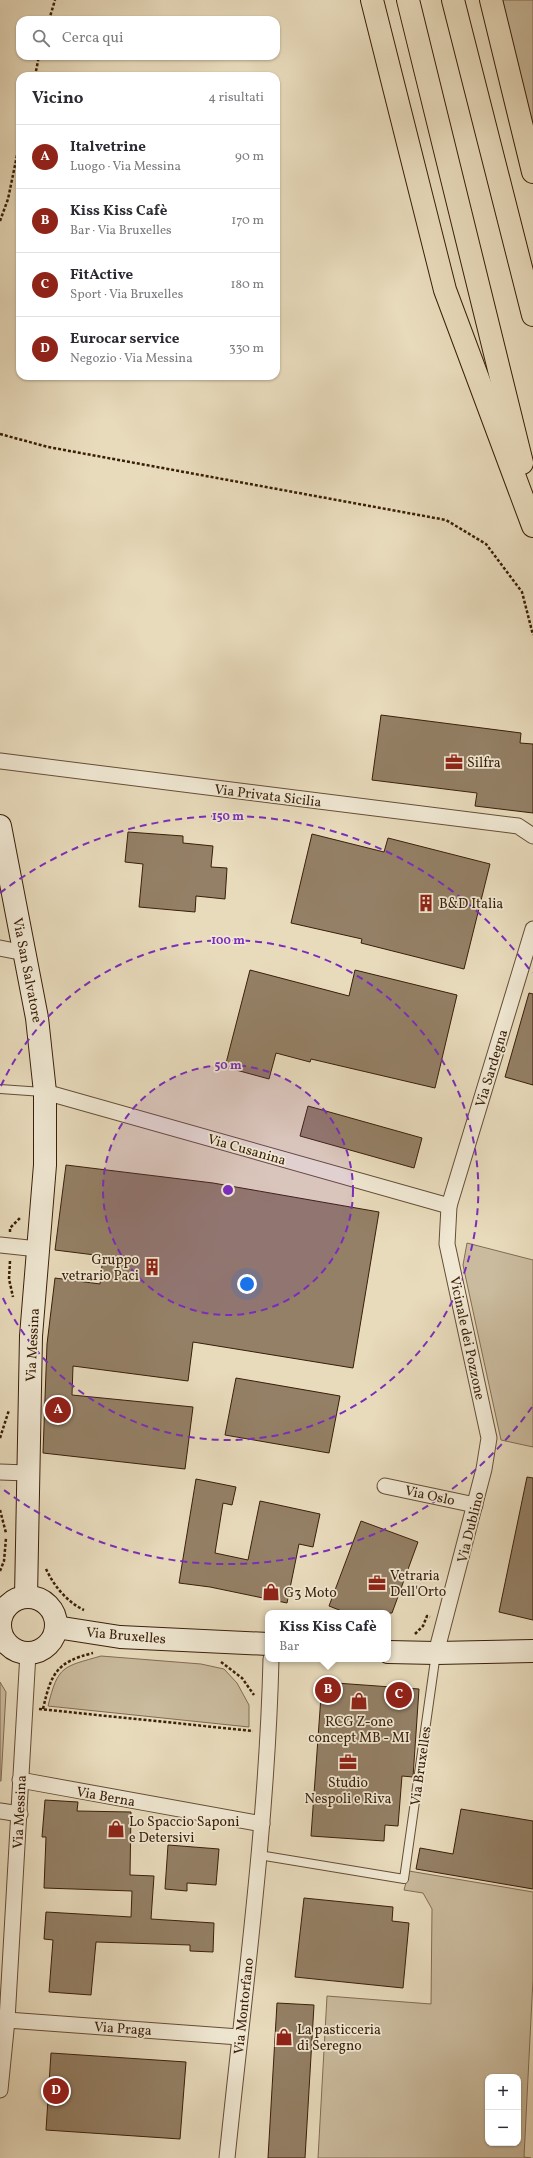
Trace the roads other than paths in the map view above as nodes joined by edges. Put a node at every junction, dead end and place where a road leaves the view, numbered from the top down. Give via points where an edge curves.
1 (372, 0) edge
2 (408, 0) edge
3 (452, 0) edge
4 (491, 0) edge
5 (533, 172) edge
6 (533, 315) edge
7 (533, 507) edge
8 (533, 526) edge
9 (0, 761) edge
10 (0, 826) edge
11 (533, 836) edge
12 (533, 929) edge
13 (0, 948) edge
14 (25, 953) junction
15 (0, 1089) edge
16 (45, 1092) junction
17 (449, 1206) junction
18 (0, 1244) edge
19 (38, 1249) junction
20 (484, 1469) joint
21 (0, 1472) edge
22 (27, 1473) junction
23 (385, 1486) dead end
24 (475, 1505) junction
25 (26, 1597) junction
26 (0, 1621) edge
27 (56, 1627) junction
28 (265, 1644) edge
29 (533, 1651) edge
30 (391, 1652) edge
31 (28, 1653) junction
32 (436, 1653) junction
33 (272, 1662) edge
34 (20, 1780) junction
35 (0, 1811) edge
36 (20, 1814) junction
37 (262, 1824) junction
38 (259, 1854) junction
39 (7, 2020) junction
40 (239, 2037) junction
41 (0, 2090) edge
42 (227, 2158) edge

1 - 8 highway via 445,290
2 - 7 highway
3 - 6 highway
4 - 5 highway
9 - 11 street, Via Privata Sicilia via 518,826
10 - 14 street, Via San Salvatore
12 - 17 street, Via Sardegna
13 - 14 street
14 - 16 street, Via San Salvatore via 37,1018
15 - 16 lane
16 - 17 street, Via Cusanina
16 - 19 street, Via Messina via 46,1145
17 - 20 street, Vicinale dei Pozzone via 447,1244 489,1438
18 - 19 street
19 - 22 street, Via Messina via 31,1336
20 - 24 street, Via Dublino
21 - 22 street
22 - 25 street, Via Messina
23 - 24 street, Via Oslo
24 - 32 street, Via Dublino
25 - 26 street via 9,1605
25 - 27 street via 48,1605 56,1619
26 - 31 street via 4,1640 10,1647
27 - 28 street, Via Bruxelles via 120,1637
27 - 31 street via 55,1635 44,1648
29 - 32 street
30 - 32 street
31 - 34 street, Via Messina
32 - 38 lane, Via Bruxelles via 404,1879
33 - 37 street, Via Montorfano
34 - 36 street, Via Messina
34 - 37 street, Via Berna
35 - 36 street
36 - 39 street, Via Messina
37 - 38 street, Via Montorfano
38 - 40 street, Via Montorfano
39 - 40 street, Via Praga
39 - 41 street, Via Messina
40 - 42 street, Via Montorfano

